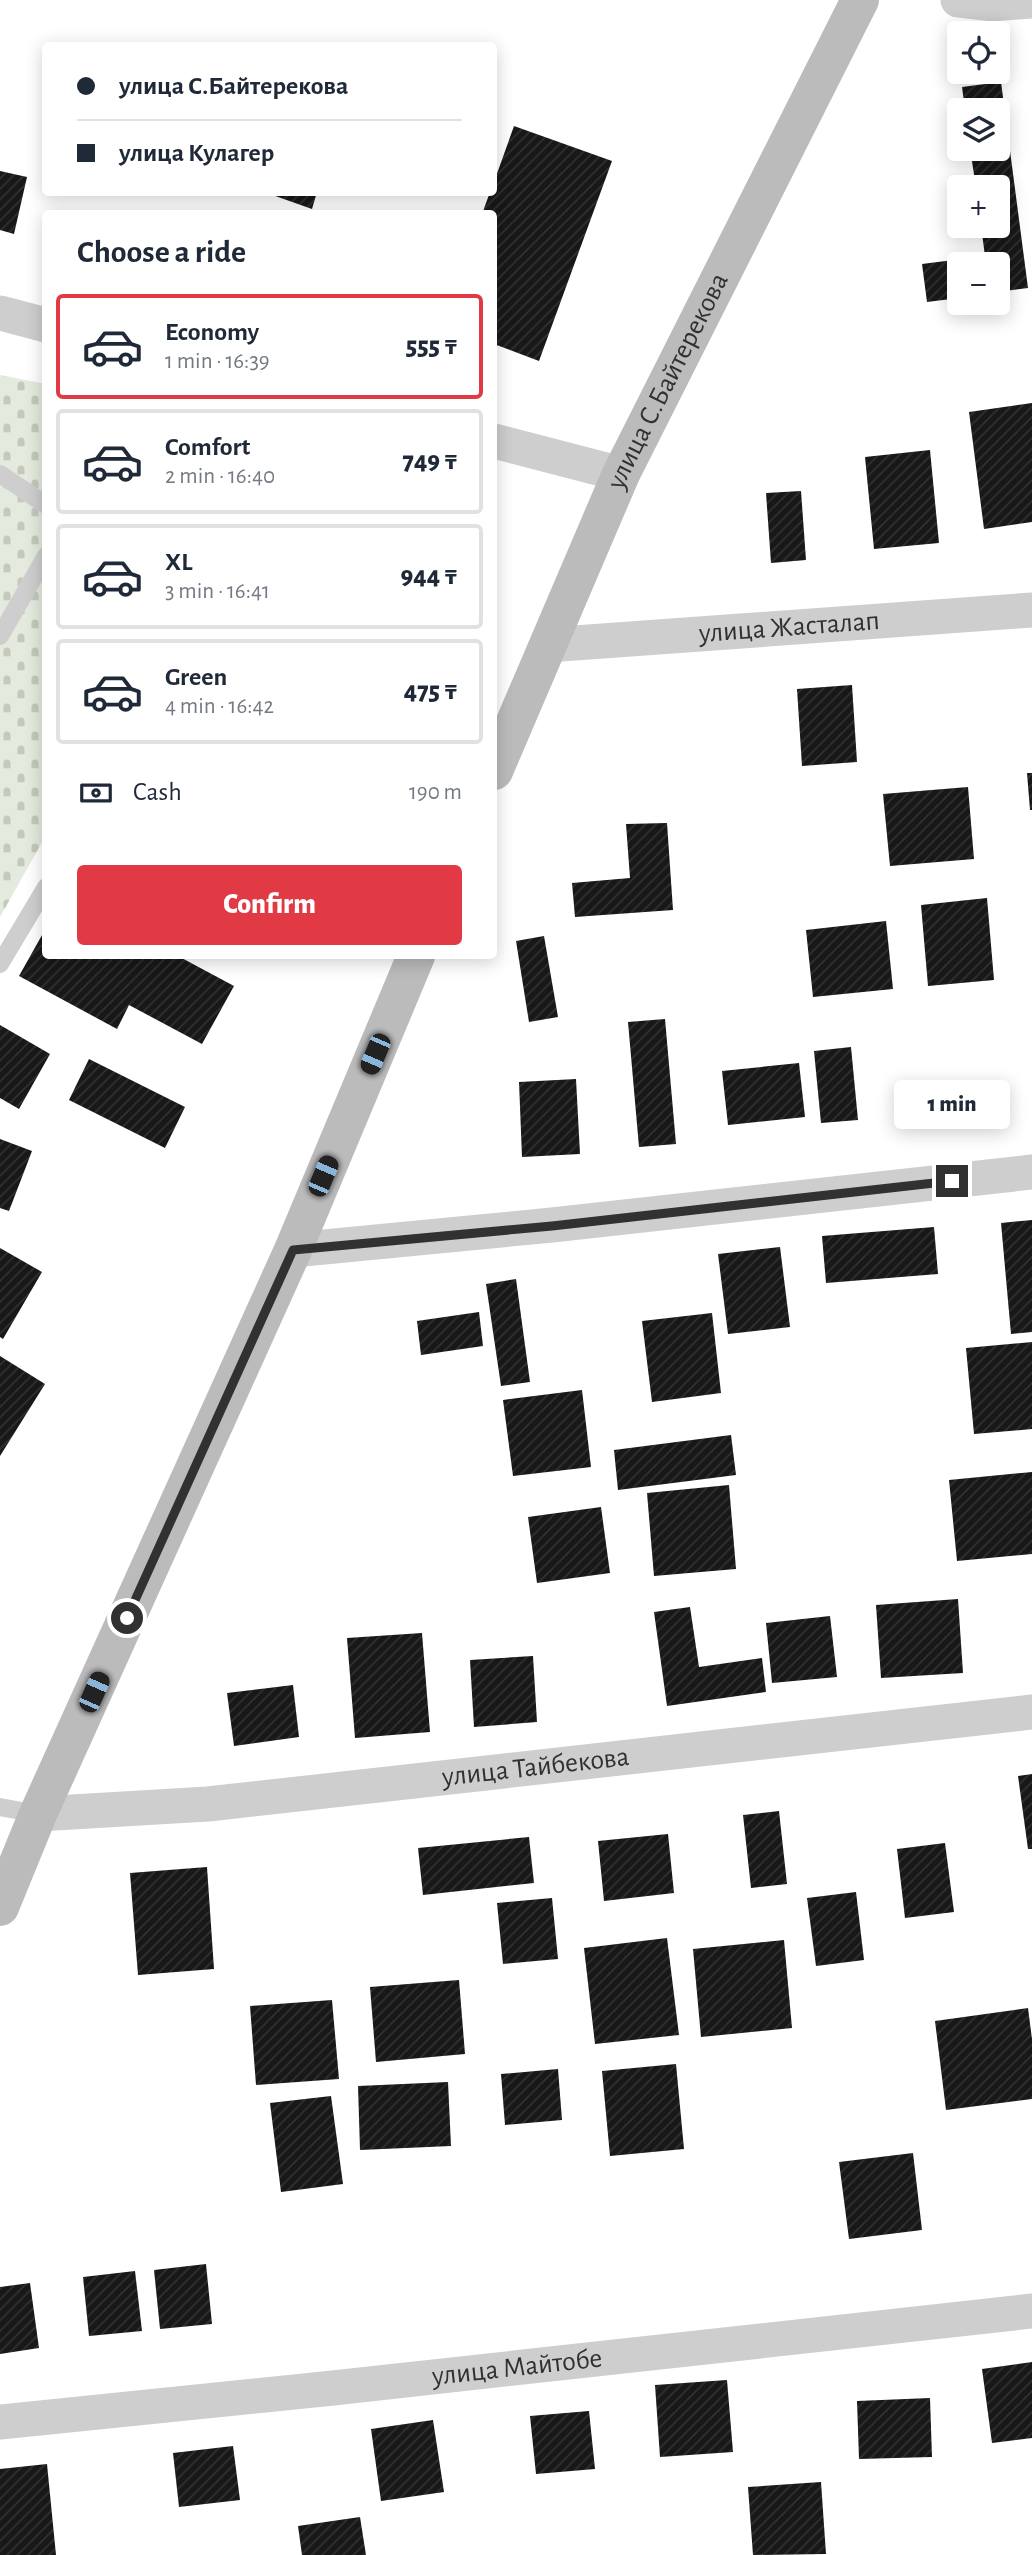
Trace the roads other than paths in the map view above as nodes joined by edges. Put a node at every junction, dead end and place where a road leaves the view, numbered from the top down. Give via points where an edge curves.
1 (860, 0) edge
2 (958, 0) edge
3 (1032, 1) edge
4 (0, 313) edge
5 (42, 324) edge
6 (497, 442) edge
7 (0, 474) edge
8 (621, 474) junction
9 (42, 502) edge
10 (42, 563) edge
11 (1032, 610) edge
12 (0, 636) edge
13 (547, 645) junction
14 (497, 764) edge
15 (42, 894) edge
16 (415, 959) edge
17 (0, 964) edge
18 (1032, 1172) edge
19 (293, 1250) junction
20 (1032, 1712) edge
21 (0, 1807) edge
22 (38, 1814) junction
23 (0, 1907) edge
24 (1032, 2311) edge
25 (0, 2422) edge

1 - 8 main road, улица С.Байтерекова
2 - 3 street via 991,4
4 - 5 street
6 - 8 street
7 - 9 lane
8 - 13 main road, улица С.Байтерекова
10 - 12 lane
11 - 13 street, улица Жасталап
13 - 14 main road, улица С.Байтерекова
15 - 17 lane
16 - 19 main road
18 - 19 street
19 - 22 main road
20 - 22 street, улица Тайбекова via 208,1804
21 - 22 lane
22 - 23 main road
24 - 25 street, улица Майтобе

